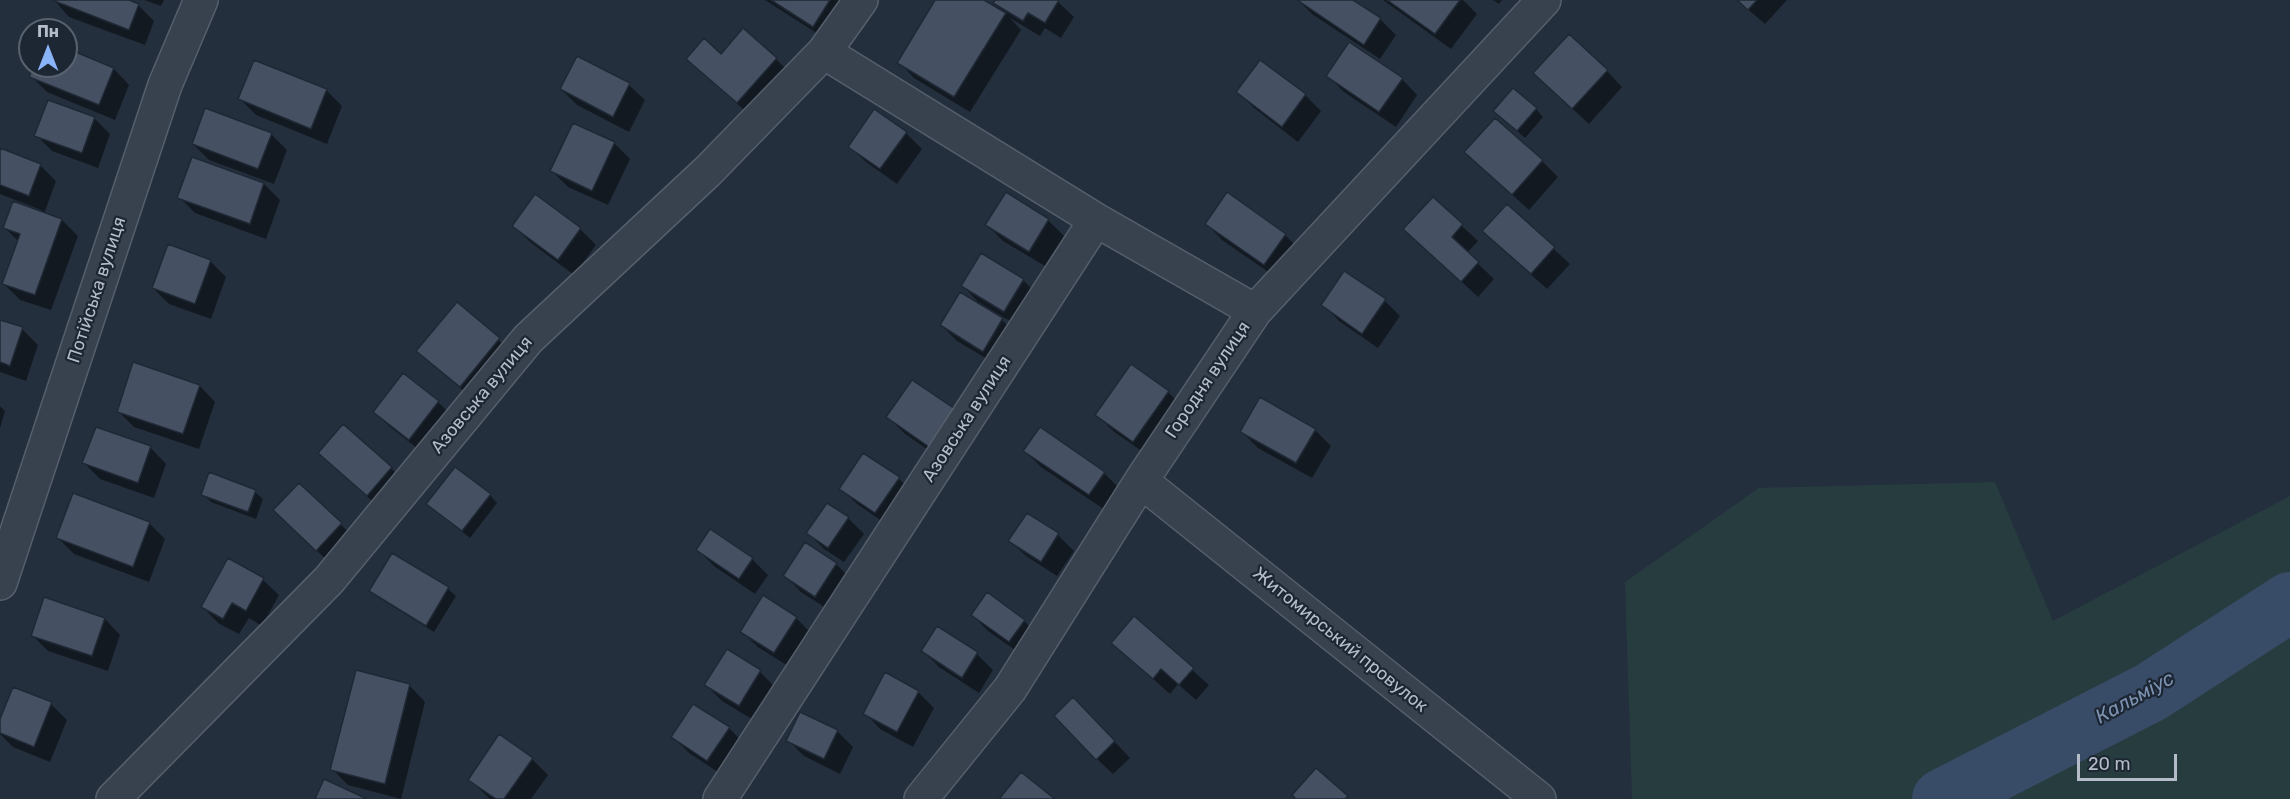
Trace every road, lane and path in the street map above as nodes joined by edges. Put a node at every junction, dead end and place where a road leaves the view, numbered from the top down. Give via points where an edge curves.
1 (201, 0) edge
2 (861, 0) edge
3 (1544, 0) edge
4 (824, 52) junction
5 (1096, 220) junction
6 (1255, 311) junction
7 (1140, 481) junction
8 (0, 583) edge
9 (113, 799) edge
10 (720, 799) edge
11 (921, 799) edge
12 (1539, 799) edge

1 - 8 street, Потійська вулиця via 165,85
2 - 4 street, Азовська вулиця
3 - 6 street, Городня вулиця
4 - 5 street
4 - 9 street, Азовська вулиця via 708,171 528,339 329,579
5 - 6 street
5 - 10 street, Азовська вулиця
6 - 7 street, Городня вулиця
7 - 11 street, Городня вулиця via 1010,689
7 - 12 street, Житомирський провулок

